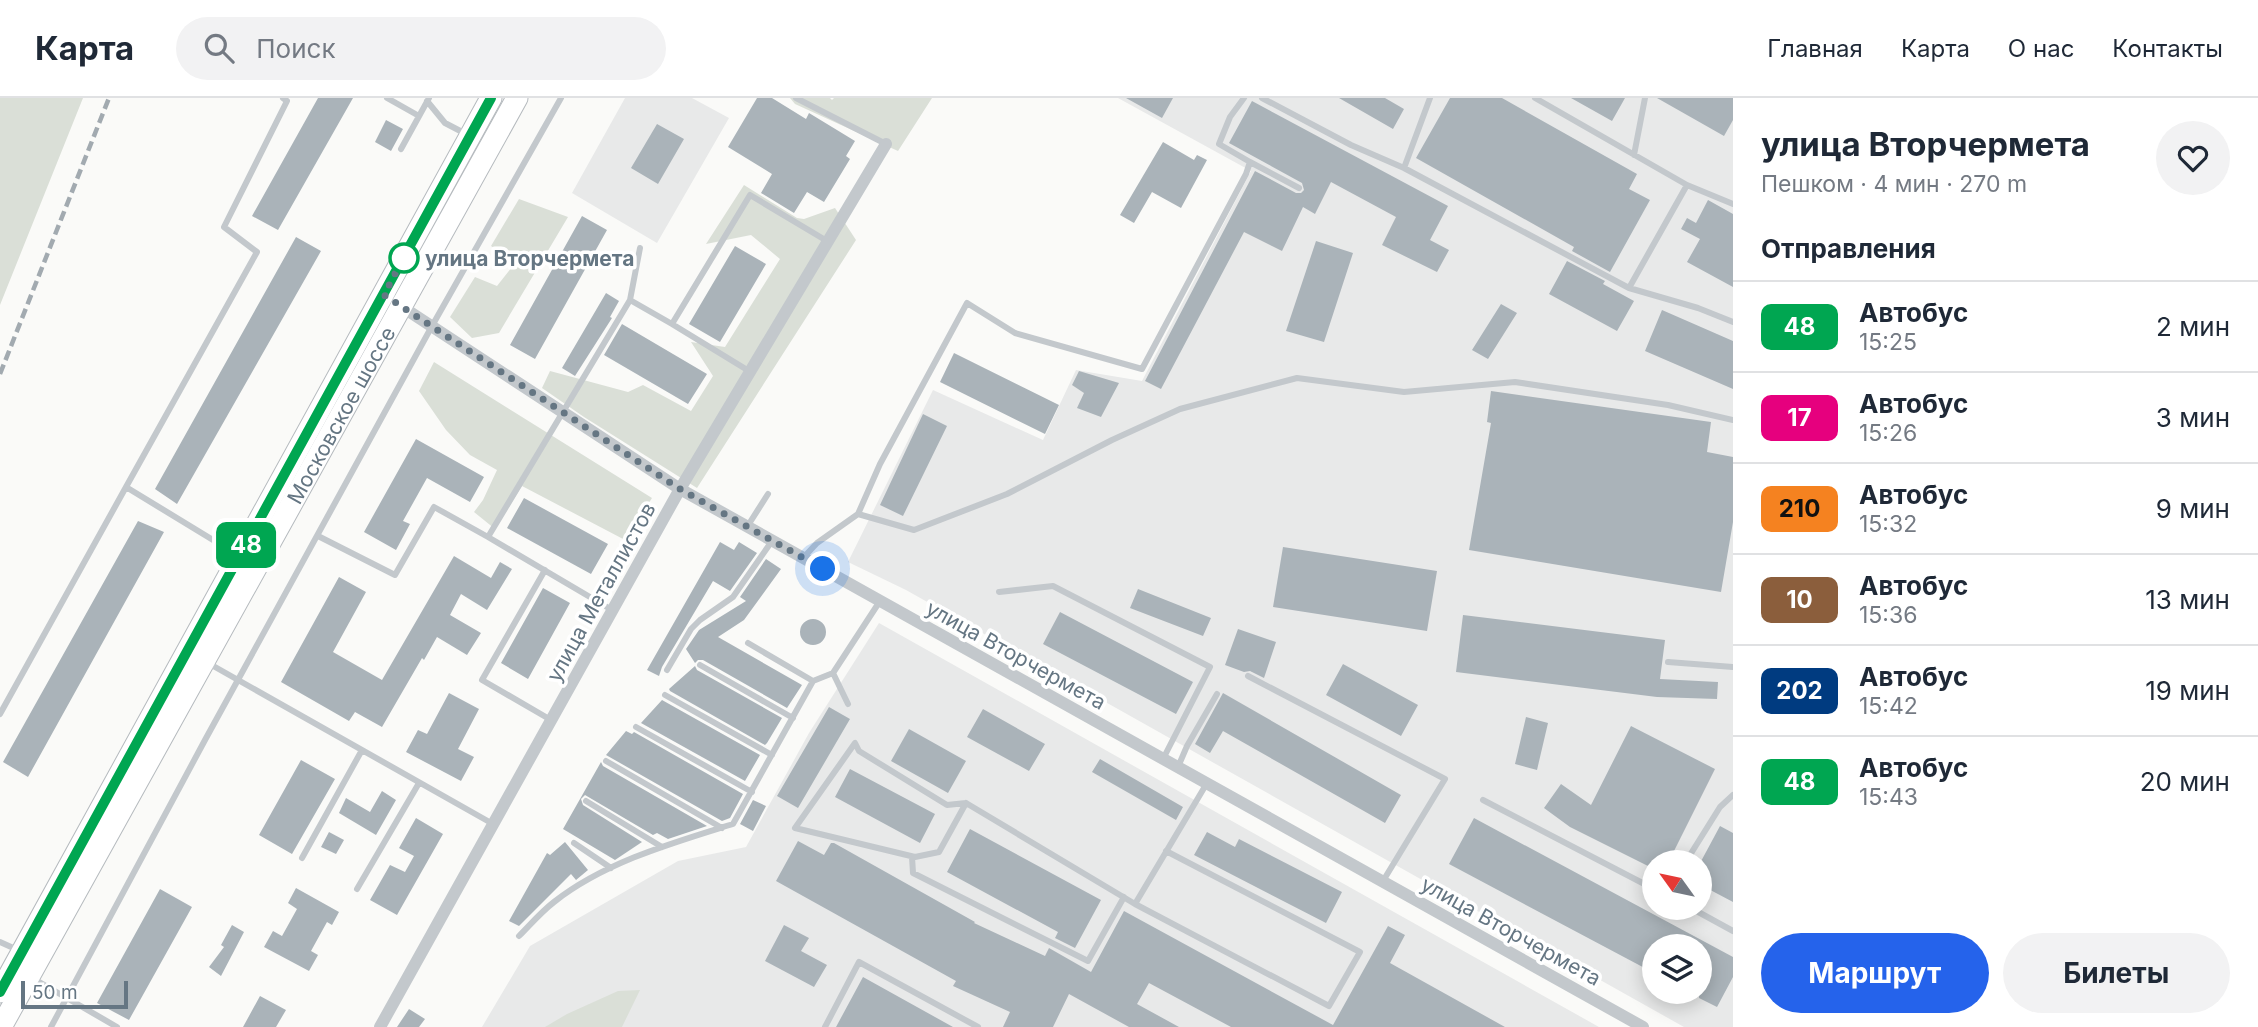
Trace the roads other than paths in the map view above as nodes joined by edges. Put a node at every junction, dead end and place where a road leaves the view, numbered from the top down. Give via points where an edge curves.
1 (284, 98) edge
2 (387, 98) edge
3 (491, 98) edge
4 (517, 98) edge
5 (561, 98) edge
6 (796, 98) edge
7 (1244, 98) edge
8 (1262, 98) edge
9 (1430, 98) edge
10 (1535, 98) edge
11 (1645, 98) edge
12 (428, 100) edge
13 (419, 116) junction
14 (470, 136) junction
15 (886, 144) joint
16 (401, 149) dead end
17 (1634, 155) junction
18 (1250, 162) junction
19 (1404, 168) junction
20 (1687, 185) junction
21 (1299, 188) dead end
22 (1733, 204) edge
23 (827, 241) junction
24 (640, 248) dead end
25 (1629, 288) junction
26 (384, 295) junction
27 (630, 299) junction
28 (402, 306) junction
29 (1733, 322) edge
30 (672, 324) junction
31 (432, 326) junction
32 (749, 371) junction
33 (564, 413) junction
34 (1733, 420) edge
35 (125, 487) junction
36 (680, 489) junction
37 (768, 494) dead end
38 (858, 514) junction
39 (747, 527) junction
40 (318, 536) junction
41 (488, 537) junction
42 (772, 541) junction
43 (240, 556) junction
44 (803, 558) junction
45 (545, 570) junction
46 (999, 592) dead end
47 (880, 601) junction
48 (612, 610) junction
49 (748, 643) dead end
50 (204, 661) junction
51 (1668, 662) dead end
52 (700, 665) dead end
53 (1733, 667) edge
54 (667, 670) dead end
55 (833, 673) junction
56 (1248, 676) dead end
57 (238, 680) junction
58 (813, 681) junction
59 (1217, 694) dead end
60 (665, 695) dead end
61 (848, 704) dead end
62 (0, 714) edge
63 (793, 718) junction
64 (551, 720) junction
65 (636, 727) dead end
66 (362, 750) junction
67 (772, 755) junction
68 (1163, 759) junction
69 (606, 761) dead end
70 (1178, 767) junction
71 (419, 783) junction
72 (1207, 783) junction
73 (752, 792) junction
74 (1733, 795) edge
75 (1483, 800) dead end
76 (586, 801) dead end
77 (966, 803) junction
78 (493, 824) junction
79 (722, 828) junction
80 (574, 843) dead end
81 (662, 847) junction
82 (1693, 850) edge
83 (1166, 851) junction
84 (912, 857) junction
85 (302, 858) dead end
86 (611, 868) junction
87 (1383, 881) junction
88 (1642, 883) edge
89 (357, 889) dead end
90 (1124, 897) junction
91 (1136, 904) junction
92 (1712, 920) edge
93 (1733, 931) edge
94 (519, 936) dead end
95 (0, 942) edge
96 (22, 952) junction
97 (29, 976) junction
98 (0, 992) edge
99 (67, 998) junction
100 (1, 1027) edge
101 (51, 1027) edge
102 (117, 1027) edge
103 (380, 1027) edge
104 (825, 1027) edge
105 (978, 1027) edge
106 (1643, 1027) edge

1 - 35 lane via 287,101 224,227 257,252
2 - 13 lane
3 - 14 main road, Московское шоссе
4 - 28 main road, Московское шоссе
5 - 31 lane
6 - 15 lane
7 - 18 lane via 1219,144
8 - 19 lane
9 - 19 lane
10 - 17 lane
11 - 17 lane
12 - 13 lane
12 - 14 lane via 445,123
13 - 16 lane
14 - 26 main road, Московское шоссе
15 - 23 street, улица Металлистов
17 - 20 lane
18 - 21 lane
18 - 38 lane via 1142,369 1014,333 967,303
19 - 25 lane
20 - 22 lane
20 - 25 lane
23 - 30 lane via 750,195
23 - 32 street, улица Металлистов
24 - 27 lane
25 - 29 lane
26 - 28 street, улица Вторчермета
26 - 43 main road, Московское шоссе
27 - 30 lane
27 - 33 lane
28 - 31 street, улица Вторчермета
28 - 50 main road, Московское шоссе
30 - 32 lane
31 - 33 street, улица Вторчермета
31 - 40 lane
32 - 36 street, улица Металлистов
33 - 36 street, улица Вторчермета
33 - 41 lane
34 - 38 lane via 1668,405 1515,382 1404,392 1297,378 1180,409 1007,494 914,530
35 - 43 lane
35 - 62 lane
36 - 39 street, улица Вторчермета
36 - 48 street, улица Металлистов
37 - 39 lane
38 - 44 lane
39 - 42 street, улица Вторчермета
40 - 41 lane via 395,575 434,507
40 - 57 lane
41 - 45 lane
42 - 44 street, улица Вторчермета
42 - 54 lane via 733,597 691,629
43 - 96 main road, Московское шоссе
44 - 47 street, улица Вторчермета
45 - 48 lane
45 - 64 lane via 482,680
46 - 68 lane via 1053,586 1210,667
47 - 55 lane
47 - 68 street, улица Вторчермета
48 - 64 street, улица Металлистов
49 - 58 lane
50 - 57 lane
50 - 97 main road, Московское шоссе
51 - 53 lane
52 - 63 lane
55 - 58 lane
55 - 61 lane
56 - 87 lane via 1445,779
57 - 66 lane
57 - 99 lane
58 - 63 lane
59 - 70 lane
60 - 67 lane
63 - 67 lane
64 - 78 street, улица Металлистов
65 - 73 lane
66 - 71 lane
66 - 85 lane
67 - 73 lane
68 - 70 street, улица Вторчермета
69 - 79 lane
70 - 72 street, улица Вторчермета
71 - 78 lane
71 - 89 lane
72 - 83 lane
72 - 87 street, улица Вторчермета
73 - 79 lane via 733,824
74 - 82 lane
75 - 88 lane
76 - 81 lane
77 - 84 lane via 939,852
77 - 84 lane via 947,805 859,751 855,743 795,828
77 - 90 lane
78 - 103 street, улица Металлистов
79 - 81 lane
80 - 86 lane
81 - 86 lane
83 - 91 lane
83 - 91 lane via 1360,952 1329,1006
84 - 90 lane via 912,873 1088,961
86 - 94 lane via 553,902
87 - 106 street, улица Вторчермета
90 - 91 lane
92 - 93 lane
95 - 96 lane
96 - 98 main road, Московское шоссе
97 - 99 lane
97 - 100 main road, Московское шоссе
99 - 101 lane
99 - 102 lane
104 - 105 lane via 859,962

